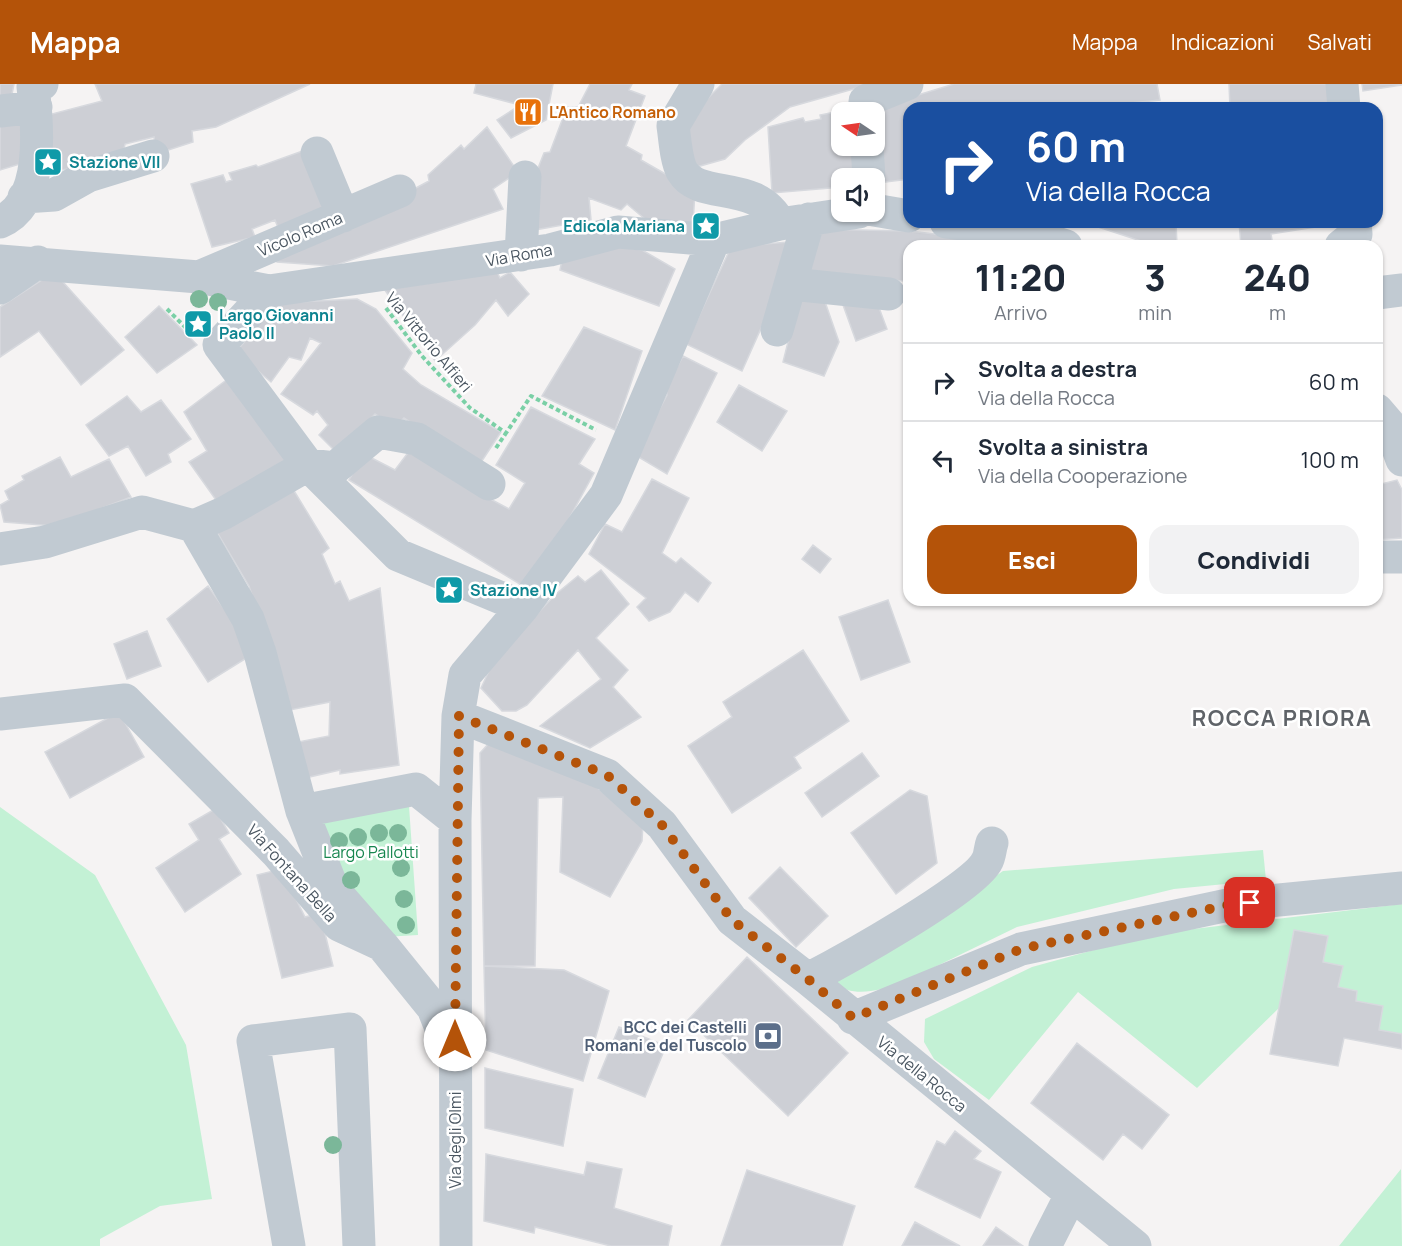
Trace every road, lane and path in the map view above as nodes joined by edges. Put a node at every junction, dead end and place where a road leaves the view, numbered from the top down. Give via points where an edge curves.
1 (698, 84) edge
2 (907, 84) edge
3 (1342, 84) edge
4 (39, 95) edge
5 (865, 102) edge
6 (1344, 102) edge
7 (0, 111) edge
8 (317, 153) dead end
9 (153, 156) dead end
10 (525, 177) dead end
11 (30, 183) junction
12 (400, 191) dead end
13 (885, 212) edge
14 (903, 215) edge
15 (343, 216) junction
16 (831, 216) edge
17 (0, 222) edge
18 (794, 222) junction
19 (1356, 228) edge
20 (961, 231) edge
21 (714, 240) junction
22 (1047, 240) edge
23 (1348, 240) edge
24 (521, 255) junction
25 (0, 261) edge
26 (38, 262) junction
27 (199, 277) junction
28 (360, 279) junction
29 (791, 284) junction
30 (0, 288) edge
31 (1402, 290) edge
32 (269, 291) junction
33 (1383, 292) edge
34 (889, 294) dead end
35 (161, 304) dead end
36 (777, 330) dead end
37 (219, 345) junction
38 (1383, 417) edge
39 (626, 446) junction
40 (1402, 460) edge
41 (308, 465) junction
42 (489, 484) dead end
43 (194, 526) junction
44 (0, 549) edge
45 (1383, 557) edge
46 (1402, 557) edge
47 (523, 607) junction
48 (0, 714) edge
49 (459, 716) junction
50 (302, 811) junction
51 (455, 820) junction
52 (992, 843) dead end
53 (1402, 888) edge
54 (382, 945) junction
55 (808, 979) junction
56 (853, 1018) junction
57 (455, 1061) junction
58 (1071, 1195) junction
59 (289, 1246) edge
60 (359, 1246) edge
61 (456, 1246) edge
62 (1046, 1246) edge
63 (1135, 1246) edge

1 - 18 street via 673,126 682,171 694,184 754,197
2 - 5 street
3 - 6 street
4 - 7 street
4 - 11 street
8 - 15 street
9 - 11 street via 88,176 54,195
10 - 24 street
11 - 17 street via 14,215
12 - 15 street, Vicolo Roma
13 - 14 street
15 - 27 street, Vicolo Roma
16 - 18 street, Via Roma
18 - 21 street, Via Roma
18 - 29 street
19 - 23 street via 1356,234
20 - 22 street via 1022,232
21 - 24 street, Via Roma via 618,232
21 - 39 street
24 - 28 street, Via Roma
25 - 26 street, Via Roma
26 - 27 street, Via Roma
26 - 30 street
27 - 32 street, Via Roma
28 - 32 street, Via Roma
28 - 39 path, Via Vittorio Alfieri via 470,408 506,433 531,396
29 - 34 street
29 - 36 street
31 - 33 street
32 - 37 street
35 - 37 path via 198,339
37 - 41 street
38 - 40 street
39 - 47 street via 606,495
41 - 42 street via 335,468 378,432 417,440
41 - 43 street
41 - 47 street via 398,555
43 - 44 street via 142,512 45,542
43 - 50 street, Via Fontana Bella via 248,619
45 - 46 street
47 - 49 street, Via degli Olmi via 465,675
48 - 54 street, Via Fontana Bella via 125,700 276,852 339,925
49 - 51 street, Via degli Olmi
49 - 55 street, Via della Rocca via 607,775 662,825 732,920
50 - 51 street via 416,789
50 - 54 street, Via Fontana Bella via 333,889
51 - 57 street, Via degli Olmi
52 - 55 street via 987,862 956,890
53 - 56 street via 1228,905 1021,949
54 - 57 street via 433,1008
55 - 56 street, Via della Rocca
56 - 58 street, Via della Rocca
57 - 61 street, Via degli Olmi
58 - 62 street
58 - 63 street, Via della Rocca
59 - 60 street via 254,1041 350,1029

